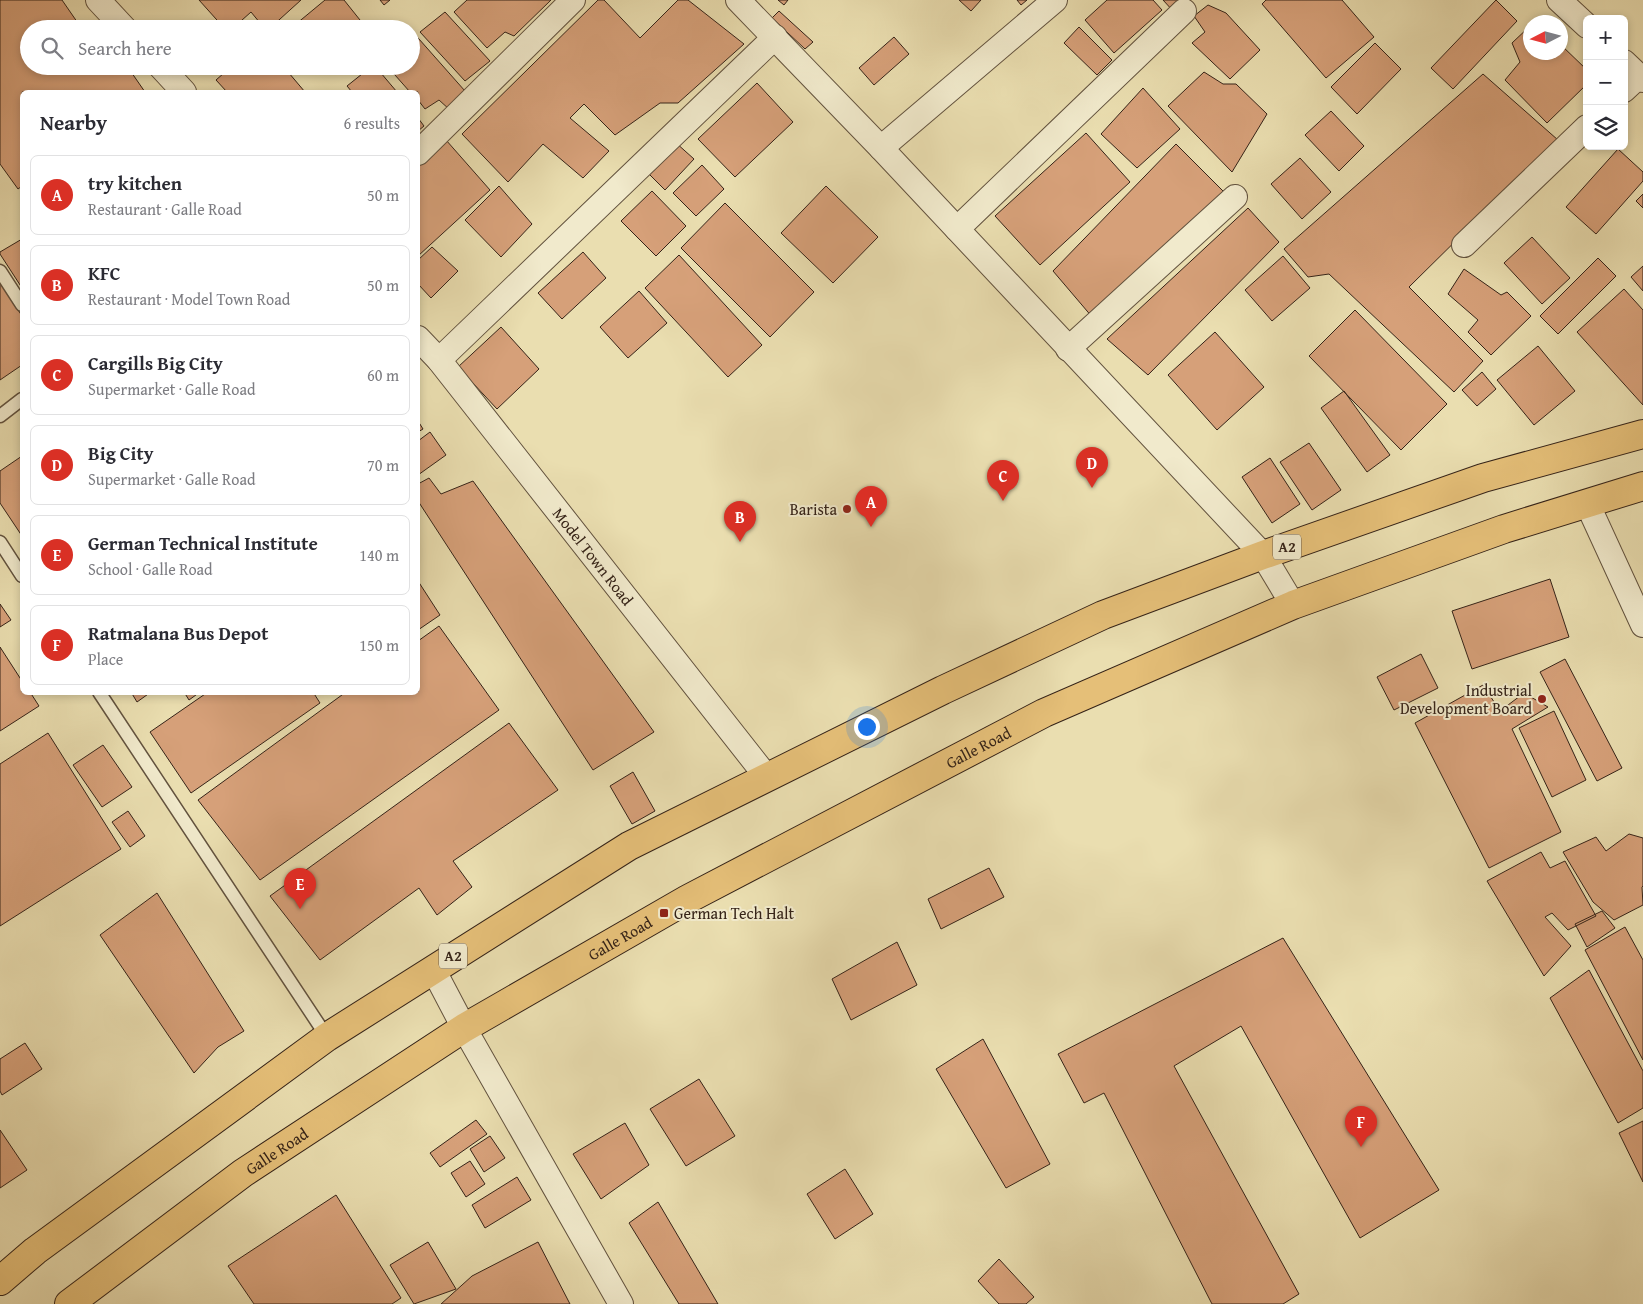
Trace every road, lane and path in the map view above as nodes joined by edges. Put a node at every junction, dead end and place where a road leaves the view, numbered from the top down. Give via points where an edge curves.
1 (98, 0) edge
2 (573, 0) edge
3 (738, 0) edge
4 (1055, 0) edge
5 (1559, 0) edge
6 (1184, 11) dead end
7 (117, 20) edge
8 (1583, 22) edge
9 (775, 37) junction
10 (168, 75) edge
11 (182, 90) edge
12 (1583, 131) edge
13 (881, 148) junction
14 (420, 151) edge
15 (1235, 197) dead end
16 (957, 229) junction
17 (1464, 245) dead end
18 (0, 270) edge
19 (20, 302) edge
20 (420, 340) edge
21 (1068, 349) junction
22 (438, 360) junction
23 (20, 401) edge
24 (0, 416) edge
25 (1643, 434) edge
26 (1643, 486) edge
27 (1586, 503) junction
28 (0, 542) edge
29 (1263, 555) junction
30 (20, 573) edge
31 (1293, 605) junction
32 (1643, 625) edge
33 (101, 695) edge
34 (766, 776) junction
35 (433, 969) junction
36 (464, 1028) junction
37 (327, 1037) junction
38 (0, 1281) edge
39 (69, 1304) edge
40 (621, 1304) edge

1 - 7 street
2 - 14 street
3 - 9 street
4 - 13 street
5 - 8 street
6 - 16 street
9 - 13 street
9 - 22 street
10 - 11 street
12 - 17 street
13 - 16 street
15 - 21 street
16 - 21 street
18 - 19 lane
20 - 22 street, Model Town Road
21 - 29 street
22 - 34 street, Model Town Road
23 - 24 lane
25 - 29 highway, A2 via 1483,478
26 - 27 highway, Galle Road
27 - 31 highway, Galle Road
27 - 32 street
28 - 30 lane
29 - 31 street
29 - 34 highway, A2 via 1104,615
31 - 36 highway, Galle Road via 1044,713 688,899
33 - 37 lane
34 - 35 highway, A2 via 629,846
35 - 36 street
35 - 37 highway, A2
36 - 39 highway, Galle Road via 243,1173
36 - 40 street
37 - 38 highway, A2 via 34,1251

